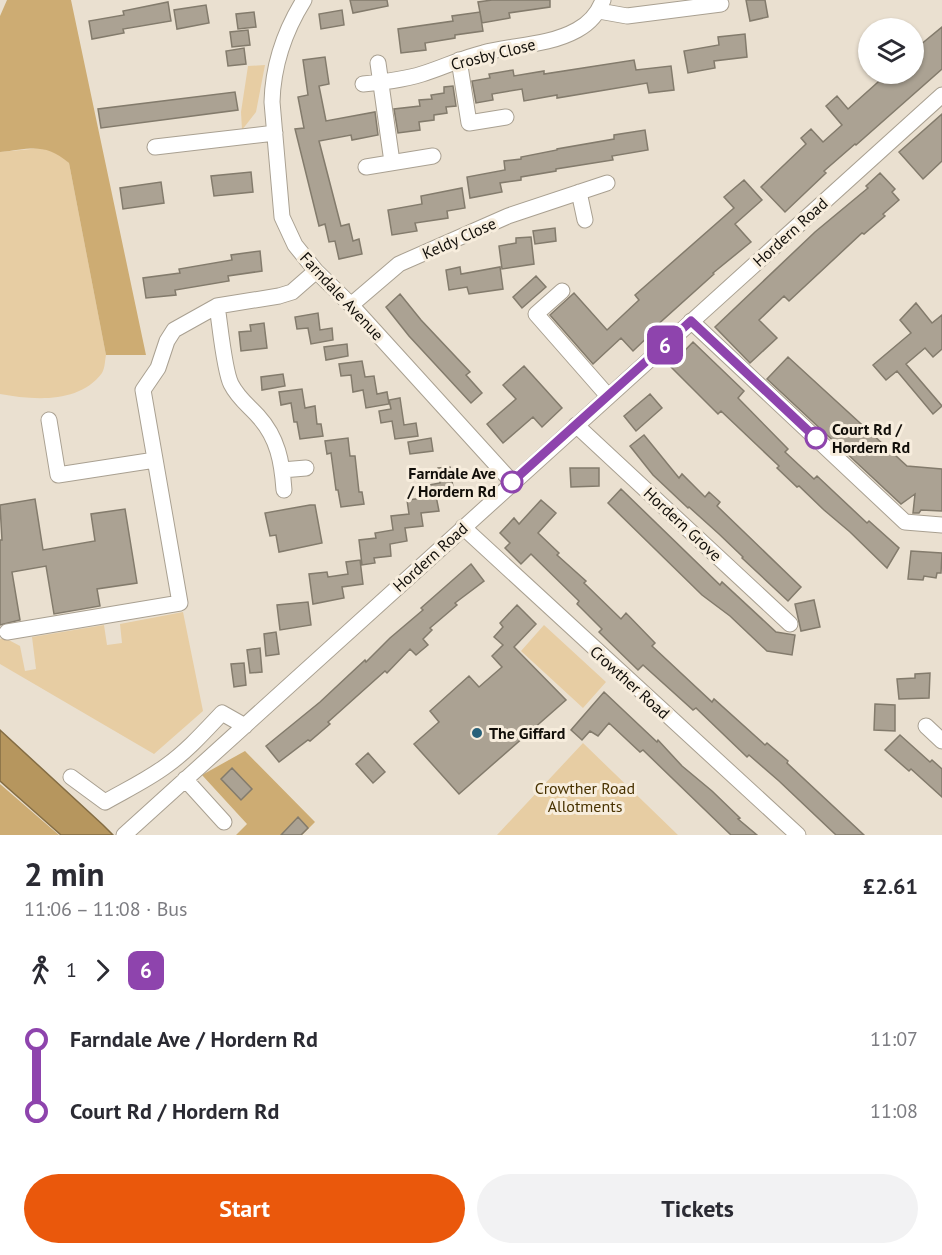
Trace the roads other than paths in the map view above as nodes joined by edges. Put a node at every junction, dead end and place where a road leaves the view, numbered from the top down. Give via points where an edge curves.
1 (304, 0) edge
2 (704, 3) edge
3 (721, 4) dead end
4 (601, 5) edge
5 (459, 60) junction
6 (378, 63) dead end
7 (380, 82) junction
8 (363, 84) dead end
9 (942, 95) edge
10 (506, 117) dead end
11 (275, 133) junction
12 (155, 147) dead end
13 (433, 156) dead end
14 (392, 162) junction
15 (366, 167) dead end
16 (607, 183) dead end
17 (579, 192) junction
18 (585, 220) dead end
19 (316, 271) junction
20 (562, 291) dead end
21 (351, 305) junction
22 (217, 306) junction
23 (691, 321) junction
24 (608, 396) junction
25 (49, 420) dead end
26 (576, 425) junction
27 (155, 460) junction
28 (306, 468) dead end
29 (282, 470) junction
30 (512, 482) junction
31 (284, 490) dead end
32 (942, 525) edge
33 (463, 527) junction
34 (790, 624) dead end
35 (7, 632) dead end
36 (245, 726) junction
37 (926, 726) dead end
38 (942, 741) edge
39 (71, 777) dead end
40 (185, 780) junction
41 (224, 822) dead end
42 (124, 835) edge
43 (798, 835) edge

1 - 11 street, Farndale Avenue via 284,37 276,65 272,102
2 - 3 street, Crosby Close
2 - 4 street, Crosby Close via 627,16
4 - 5 street, Crosby Close via 589,22 557,39
5 - 7 street, Crosby Close via 423,74
5 - 10 street via 469,123
6 - 7 street
7 - 8 street, Crosby Close
7 - 14 street
9 - 23 street, Hordern Road
11 - 12 street
11 - 19 street, Farndale Avenue via 282,217 295,245
13 - 14 street
14 - 15 street
16 - 17 street, Keldy Close
17 - 18 street
17 - 21 street, Keldy Close via 508,216 399,264
19 - 21 street, Farndale Avenue
19 - 22 street via 292,292 279,297
20 - 24 street via 536,314
21 - 30 street, Farndale Avenue
22 - 27 street via 174,330 158,368 143,390
22 - 29 street via 229,381 273,435
23 - 24 street, Hordern Road
23 - 32 street via 905,522
24 - 26 street, Hordern Road
25 - 27 street via 58,475
26 - 30 street, Hordern Road
26 - 34 street, Hordern Grove
27 - 35 street via 180,603
28 - 29 street
29 - 31 street
30 - 33 street, Hordern Road
33 - 36 street, Hordern Road
33 - 43 street, Crowther Road
36 - 39 street via 222,713 168,764 105,802
36 - 40 street, Hordern Road
37 - 38 street
40 - 41 street
40 - 42 street, Hordern Road

